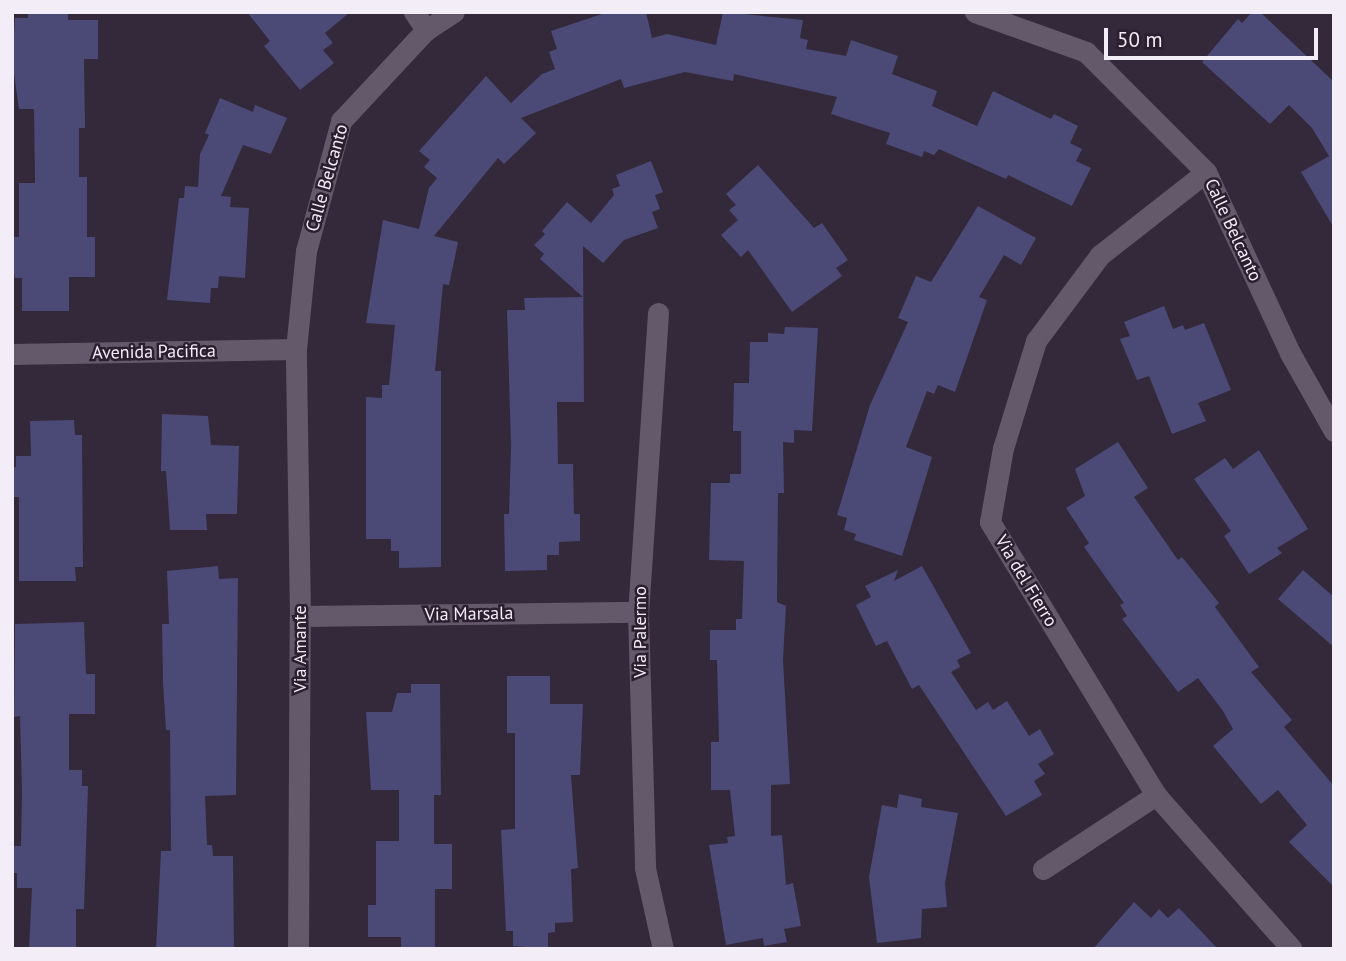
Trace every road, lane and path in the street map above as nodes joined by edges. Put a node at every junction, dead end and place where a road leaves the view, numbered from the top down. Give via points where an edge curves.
1 (454, 12) edge
2 (975, 12) edge
3 (420, 21) edge
4 (1206, 172) junction
5 (658, 313) dead end
6 (296, 349) junction
7 (12, 354) edge
8 (1334, 431) edge
9 (638, 612) junction
10 (300, 616) junction
11 (1156, 795) junction
12 (1043, 869) dead end
13 (298, 949) edge
14 (663, 949) edge
15 (1292, 949) edge

1 - 3 street, Calle Belcanto
2 - 4 street, Calle Belcanto via 1086,52
3 - 6 street, Calle Belcanto via 341,121 306,251
4 - 8 street, Calle Belcanto via 1290,353
4 - 11 street, Via del Fierro via 1100,255 1036,341 1003,448 990,522
5 - 9 street, Via Palermo
6 - 7 street, Avenida Pacifica
6 - 10 street, Via Amante
9 - 10 street, Via Marsala
9 - 14 street, Via Palermo via 645,868
10 - 13 street, Via Amante
11 - 12 street
11 - 15 street, Via del Fierro

